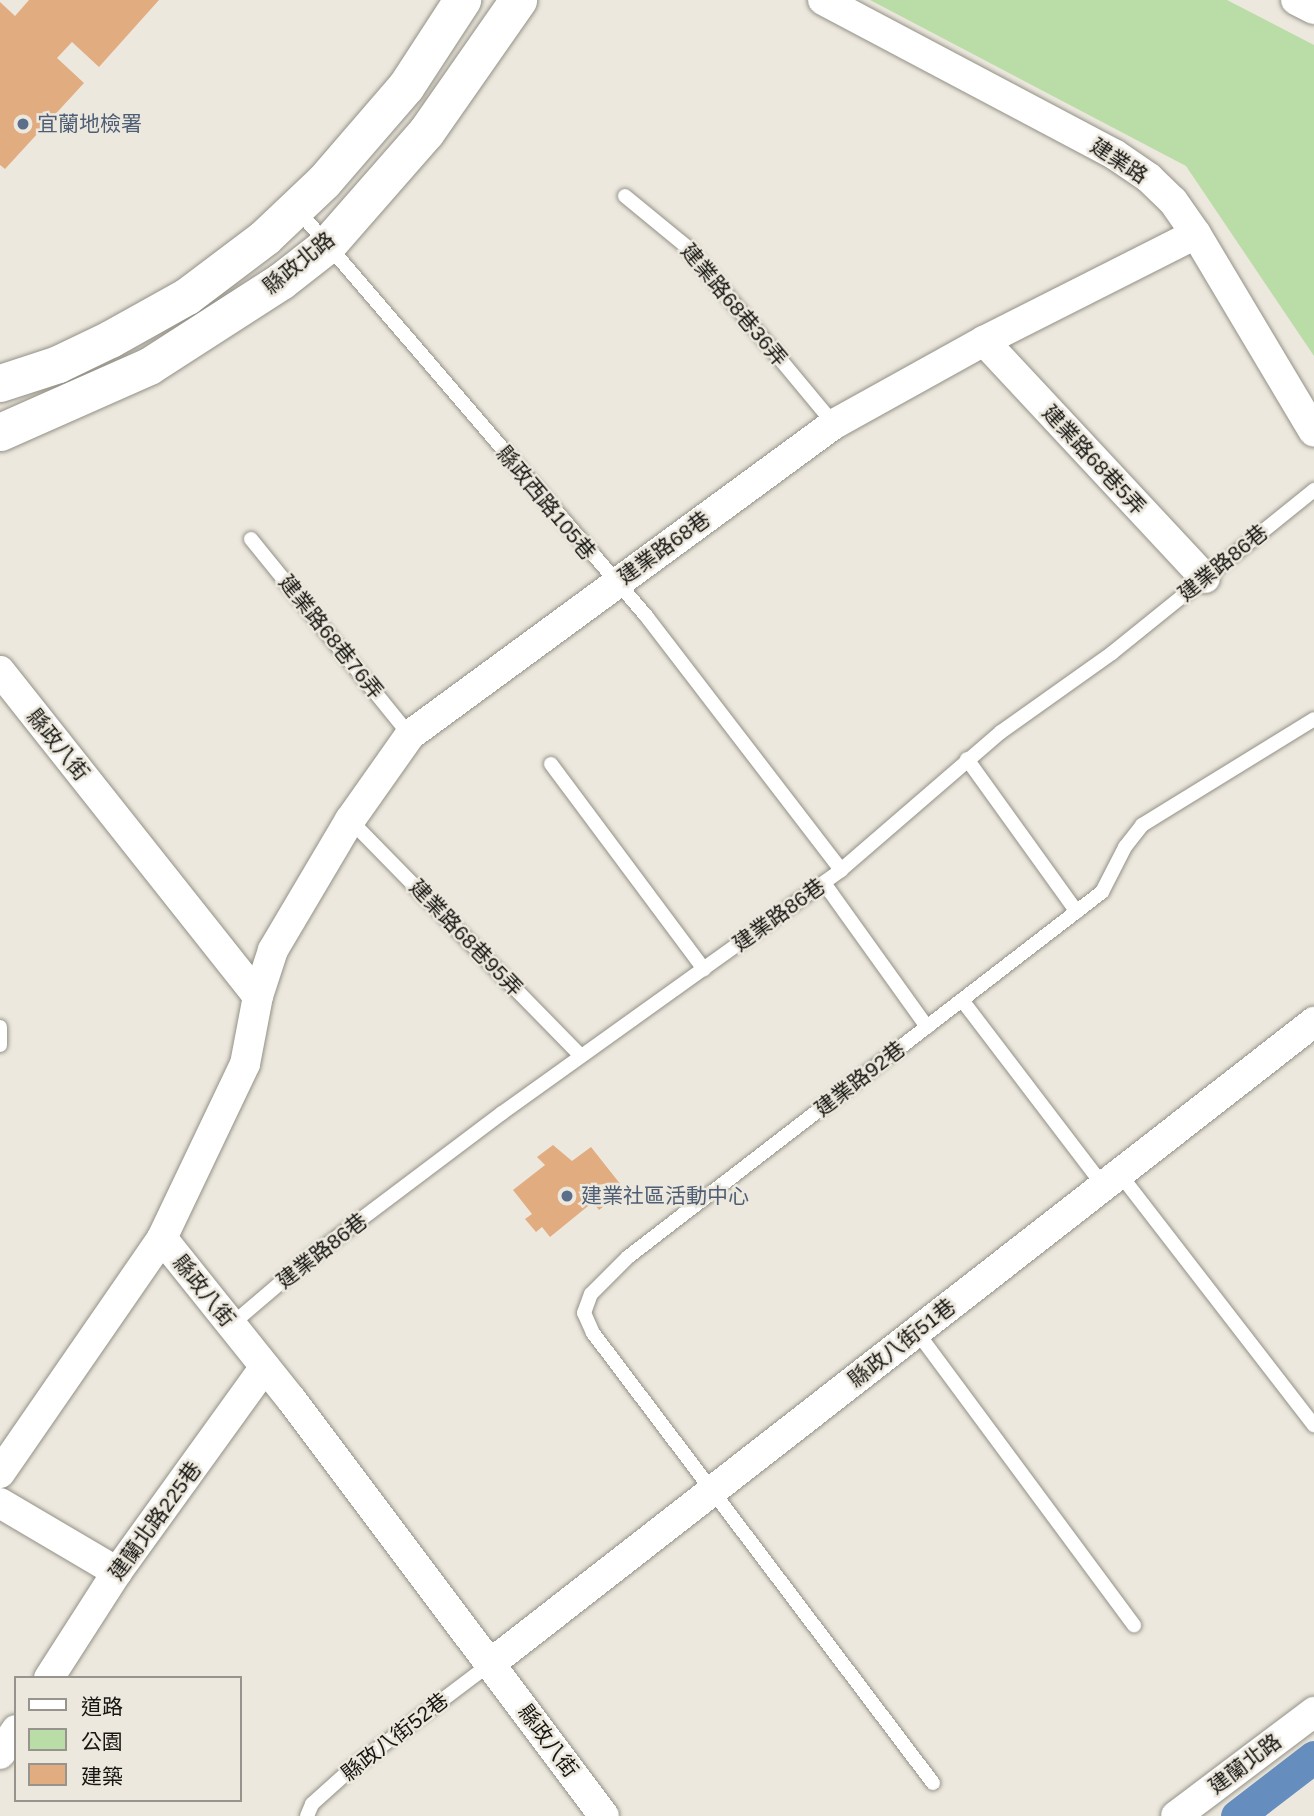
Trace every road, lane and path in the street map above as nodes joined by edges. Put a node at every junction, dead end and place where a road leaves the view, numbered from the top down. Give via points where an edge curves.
1 (462, 0) edge
2 (518, 0) edge
3 (823, 0) edge
4 (1296, 0) edge
5 (1314, 9) edge
6 (625, 196) dead end
7 (296, 208) junction
8 (1196, 234) junction
9 (327, 245) junction
10 (984, 341) junction
11 (0, 383) edge
12 (834, 424) junction
13 (0, 432) edge
14 (1314, 432) edge
15 (1314, 490) edge
16 (251, 539) dead end
17 (1205, 578) junction
18 (616, 584) junction
19 (0, 671) edge
20 (1314, 719) edge
21 (410, 735) junction
22 (967, 759) junction
23 (551, 764) dead end
24 (350, 820) junction
25 (841, 870) junction
26 (824, 883) junction
27 (1077, 912) junction
28 (704, 969) junction
29 (258, 996) junction
30 (962, 1000) junction
31 (1314, 1022) edge
32 (0, 1027) edge
33 (928, 1027) junction
34 (0, 1045) edge
35 (581, 1056) junction
36 (1111, 1179) junction
37 (162, 1238) junction
38 (231, 1325) junction
39 (917, 1332) junction
40 (265, 1367) junction
41 (1314, 1425) edge
42 (0, 1473) edge
43 (711, 1494) junction
44 (0, 1503) edge
45 (117, 1572) junction
46 (1134, 1625) dead end
47 (490, 1664) junction
48 (50, 1676) edge
49 (1314, 1712) edge
50 (14, 1733) edge
51 (0, 1754) edge
52 (933, 1783) dead end
53 (307, 1816) edge
54 (604, 1816) edge
55 (1176, 1816) edge

1 - 7 street, 縣政北路 via 406,86
2 - 9 street, 縣政北路 via 426,132
3 - 8 street, 建業路 via 1114,154 1173,201
4 - 5 street
6 - 12 lane, 建業路68巷36弄 via 687,247
7 - 9 lane, 縣政西路105巷
7 - 11 street, 縣政北路 via 187,296 58,364
8 - 10 street, 建業路68巷
8 - 14 street, 建業路
9 - 13 street, 縣政北路 via 281,281 149,366
9 - 18 lane, 縣政西路105巷
10 - 12 street, 建業路68巷
10 - 17 street, 建業路68巷5弄
12 - 18 street, 建業路68巷
15 - 17 lane, 建業路86巷
16 - 21 lane, 建業路68巷76弄
17 - 22 lane, 建業路86巷
18 - 21 street, 建業路68巷
18 - 25 lane, 縣政西路105巷 via 647,617
19 - 29 street, 縣政八街
20 - 27 lane, 建業路92巷 via 1142,825 1102,892
21 - 24 street, 建業路68巷
22 - 25 lane, 建業路86巷
22 - 27 lane
23 - 28 lane
24 - 29 street, 建業路68巷 via 273,950
24 - 35 lane, 建業路68巷95弄
25 - 26 lane, 建業路86巷
26 - 28 lane, 建業路86巷
26 - 33 lane
27 - 30 lane, 建業路92巷
28 - 35 lane, 建業路86巷
29 - 37 street, 縣政八街 via 245,1064
30 - 33 lane, 建業路92巷
30 - 36 lane
31 - 36 street, 縣政八街51巷
32 - 34 lane
33 - 43 lane, 建業路92巷 via 628,1257 591,1294 584,1313 593,1333
35 - 38 lane, 建業路86巷 via 306,1261
36 - 39 street, 縣政八街51巷
36 - 41 lane
37 - 38 street, 縣政八街
37 - 42 street
38 - 40 street, 縣政八街
39 - 43 street, 縣政八街51巷
39 - 46 lane
40 - 45 street, 建蘭北路225巷
40 - 47 street, 縣政八街
43 - 47 street, 縣政八街51巷
43 - 52 lane, 建業路92巷
44 - 45 street
45 - 48 street, 建蘭北路225巷
47 - 53 lane, 縣政八街52巷 via 351,1769 312,1804
47 - 54 street, 縣政八街
49 - 55 street, 建蘭北路
50 - 51 street

